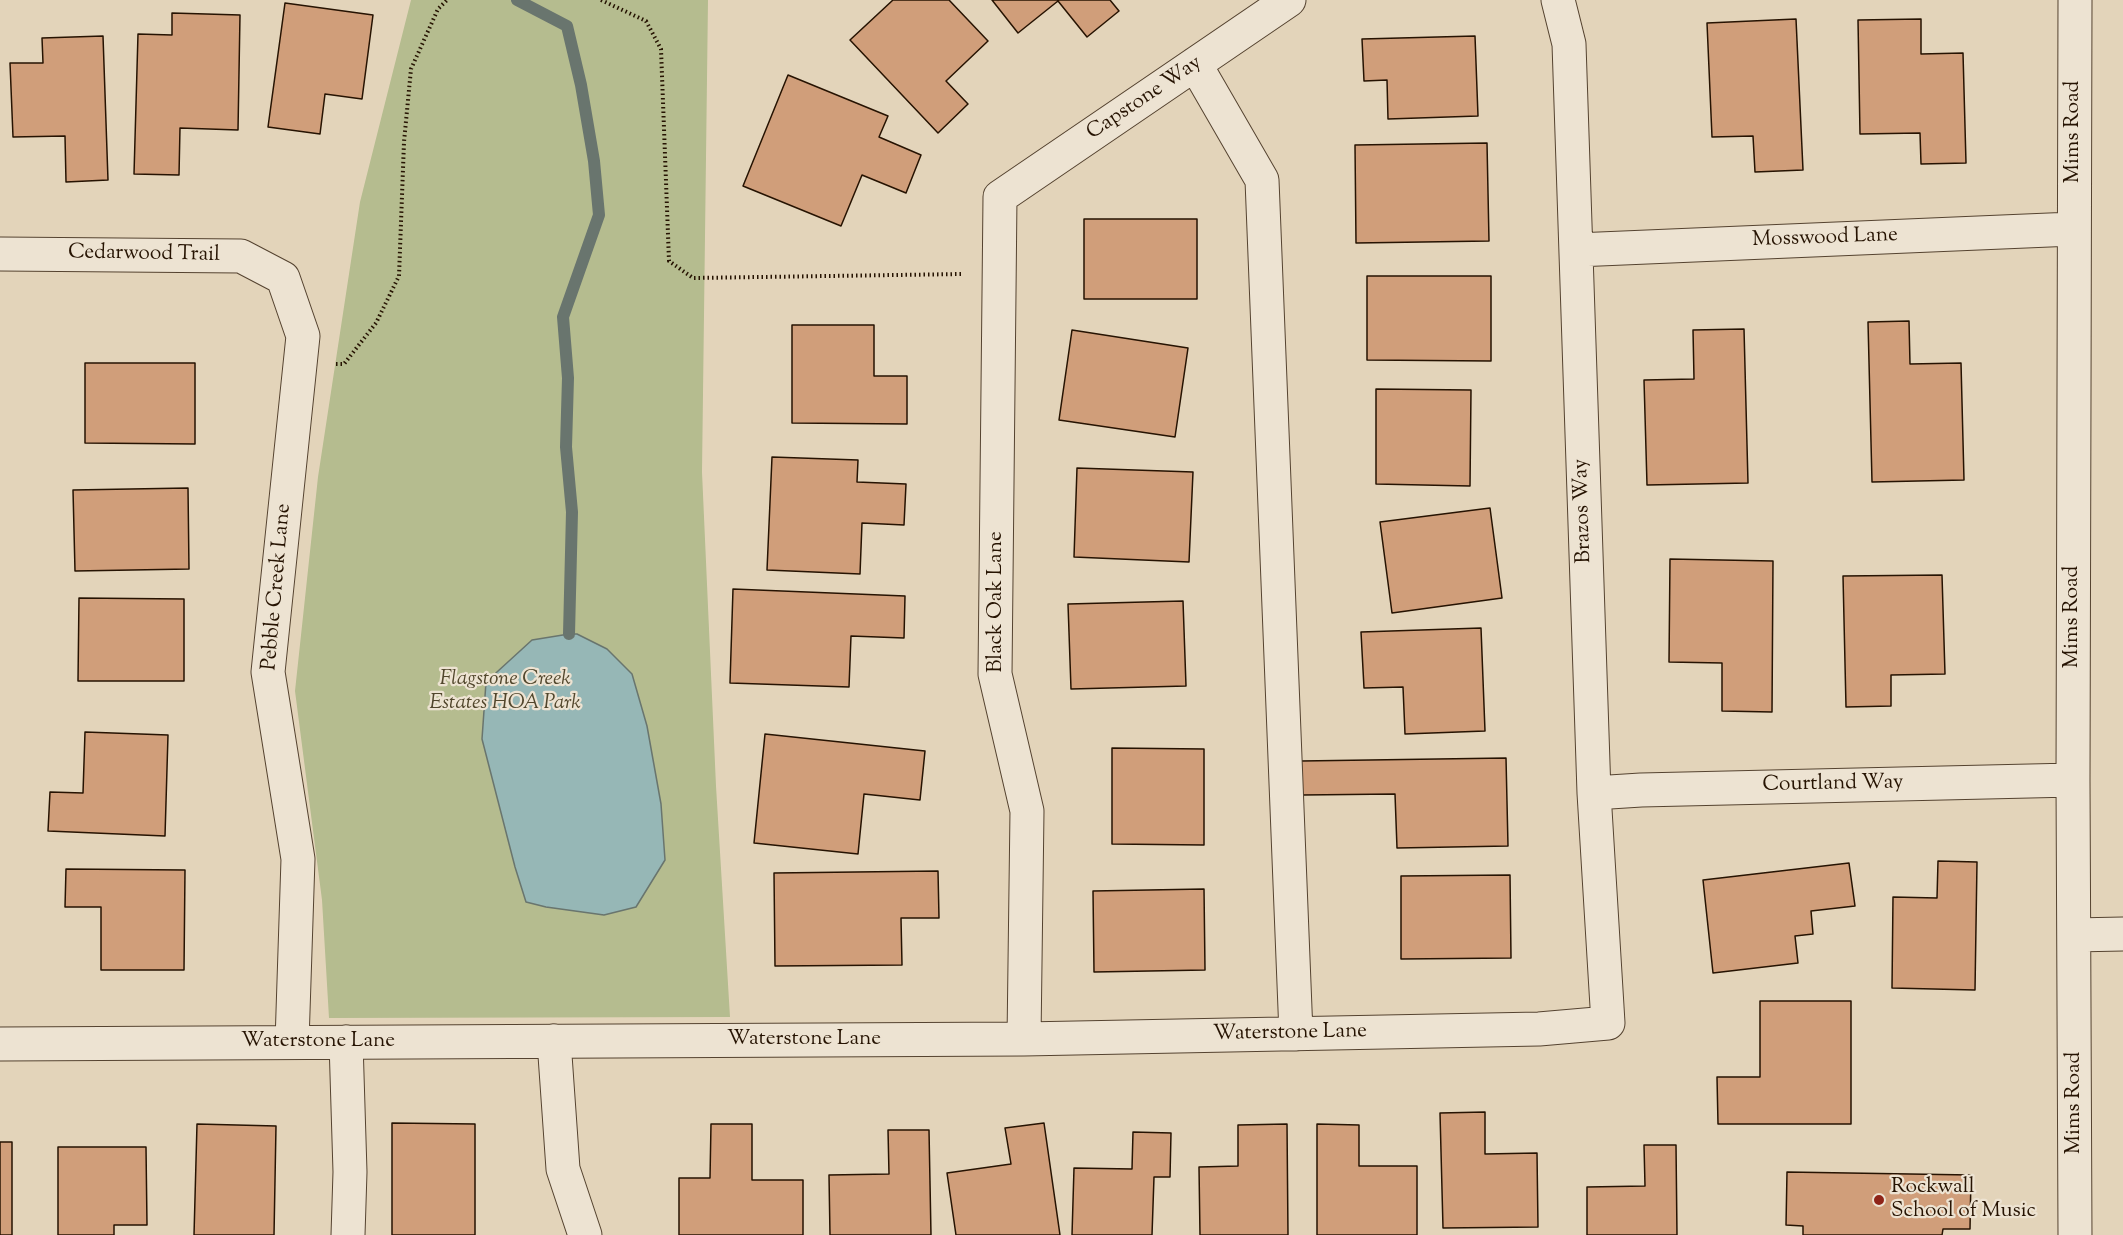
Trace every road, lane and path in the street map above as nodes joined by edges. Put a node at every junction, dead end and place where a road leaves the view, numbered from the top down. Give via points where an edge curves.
1 (447, 0) edge
2 (601, 0) edge
3 (1289, 0) edge
4 (1558, 0) edge
5 (2075, 0) edge
6 (1195, 64) junction
7 (1000, 197) joint
8 (2073, 229) junction
9 (1576, 250) junction
10 (0, 254) edge
11 (1000, 274) junction
12 (283, 278) joint
13 (300, 363) junction
14 (2073, 780) junction
15 (1594, 793) junction
16 (2123, 934) edge
17 (2074, 935) junction
18 (1608, 1023) joint
19 (1296, 1034) junction
20 (1024, 1039) junction
21 (554, 1041) junction
22 (292, 1042) junction
23 (346, 1042) junction
24 (0, 1044) edge
25 (348, 1235) edge
26 (585, 1235) edge
27 (2075, 1235) edge

1 - 13 path via 438,9 411,69 399,276 376,323 344,364
2 - 11 path via 646,21 661,49 669,261 693,278
3 - 6 street, Capstone Way
4 - 9 street, Brazos Way via 1569,44
5 - 8 street, Mims Road
6 - 7 street, Capstone Way
6 - 19 street via 1262,180
7 - 11 street, Black Oak Lane
8 - 9 street, Mosswood Lane
8 - 14 street, Mims Road
9 - 15 street, Brazos Way
10 - 12 street, Cedarwood Trail via 241,256
11 - 20 street, Black Oak Lane via 996,674 1027,811
12 - 13 street, Pebble Creek Lane via 303,336
13 - 22 street, Pebble Creek Lane via 268,672 298,859
14 - 15 street, Courtland Way
14 - 17 street, Mims Road
15 - 18 street, Brazos Way
16 - 17 street
17 - 27 street, Mims Road
18 - 19 street, Waterstone Lane via 1539,1029
19 - 20 street, Waterstone Lane
20 - 21 street, Waterstone Lane
21 - 23 street, Waterstone Lane
21 - 26 street via 563,1169
22 - 23 street, Waterstone Lane
22 - 24 street, Waterstone Lane
23 - 25 street

